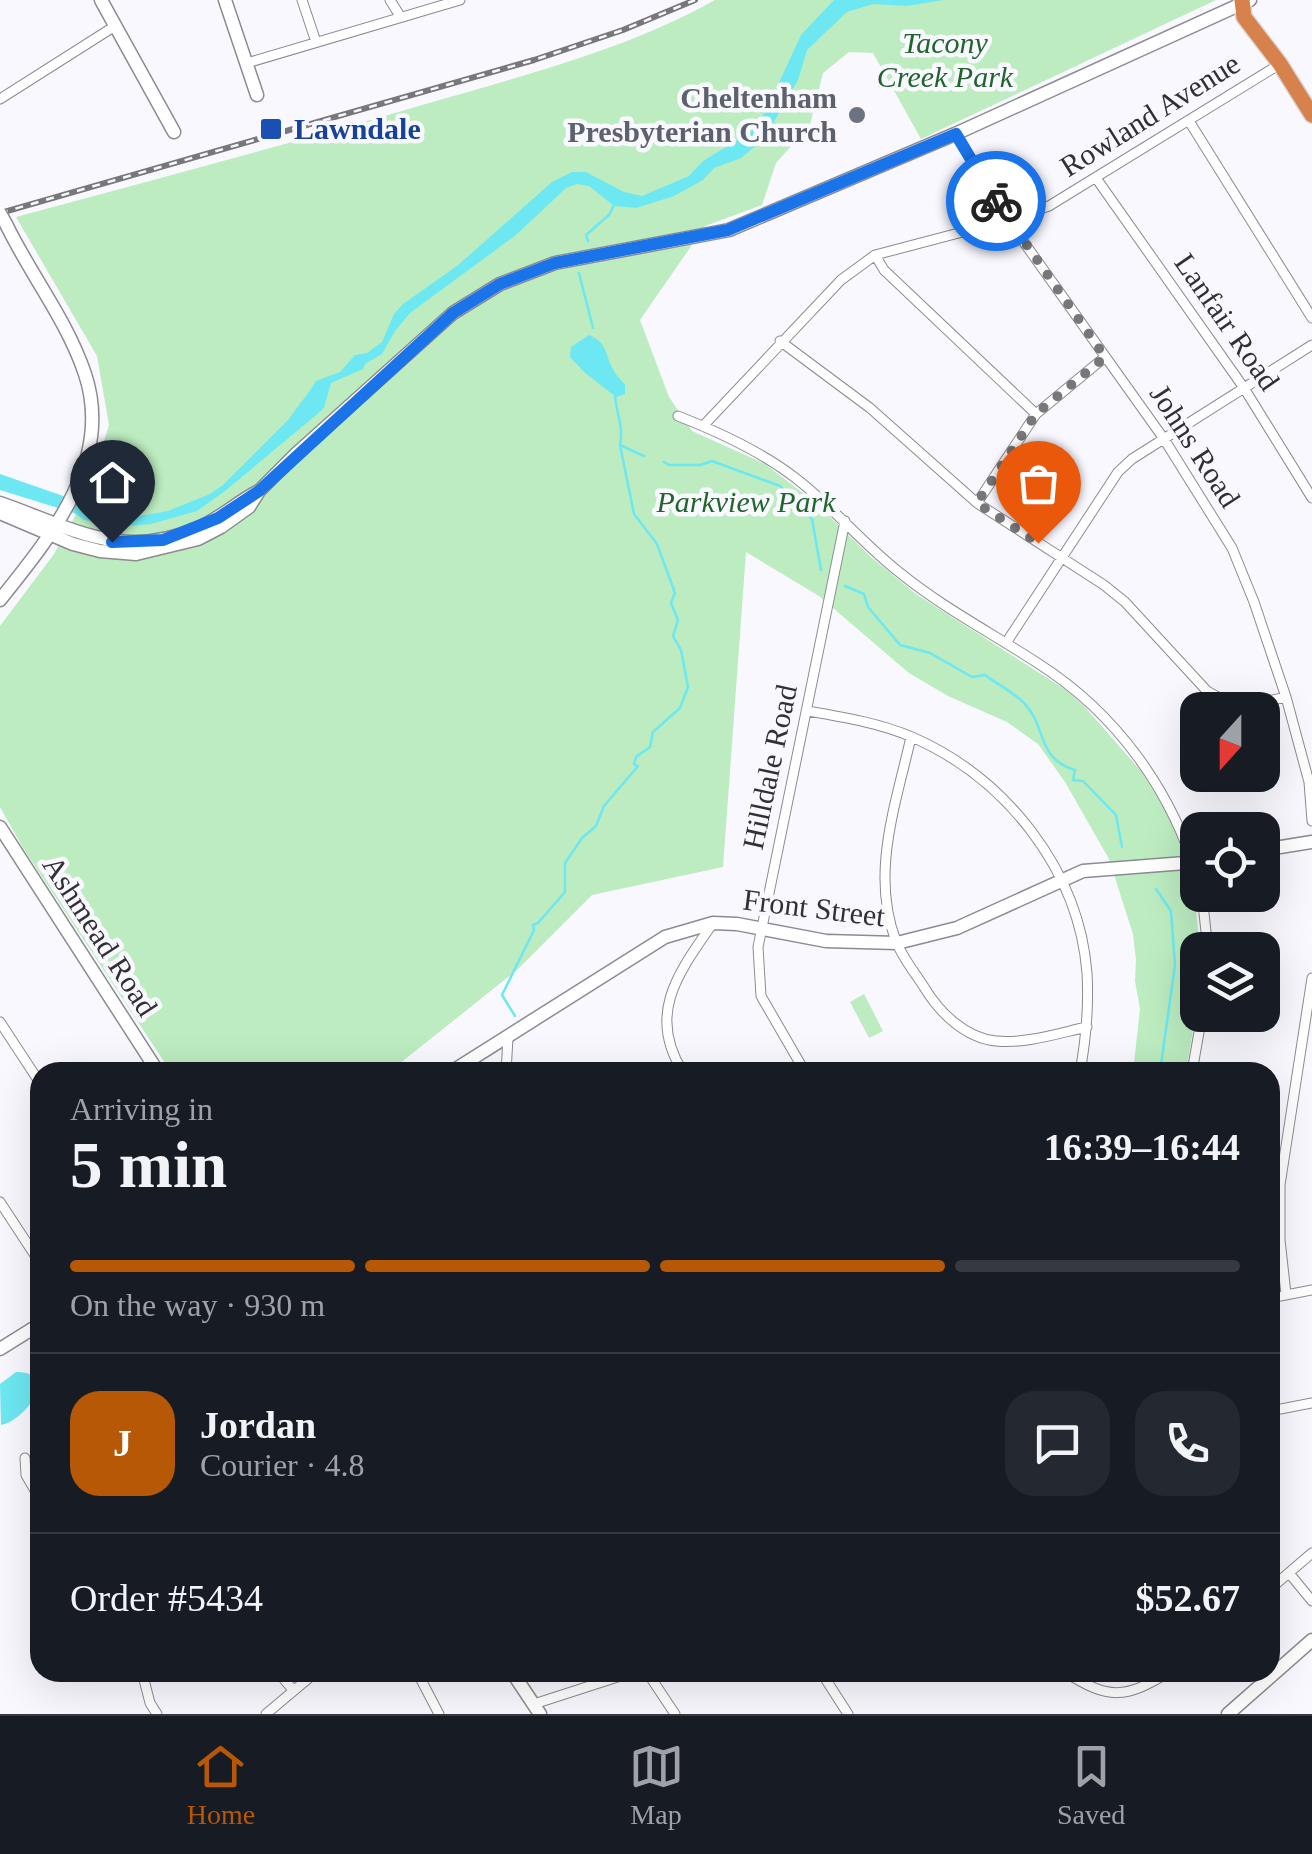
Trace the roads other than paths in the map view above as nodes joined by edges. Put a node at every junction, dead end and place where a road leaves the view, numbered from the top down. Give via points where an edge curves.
1 (101, 0) edge
2 (225, 0) edge
3 (302, 0) edge
4 (390, 0) edge
5 (460, 0) edge
6 (1246, 1) edge
7 (400, 16) junction
8 (115, 26) junction
9 (316, 42) junction
10 (247, 63) junction
11 (1280, 64) junction
12 (258, 95) dead end
13 (0, 99) edge
14 (1312, 115) edge
15 (1189, 121) junction
16 (174, 132) dead end
17 (956, 134) junction
18 (1096, 178) junction
19 (3, 218) edge
20 (1008, 220) junction
21 (876, 255) junction
22 (1312, 318) edge
23 (780, 342) junction
24 (1312, 345) edge
25 (1105, 357) junction
26 (1244, 388) junction
27 (1036, 414) junction
28 (678, 416) dead end
29 (703, 426) junction
30 (1164, 439) junction
31 (259, 491) junction
32 (1312, 498) edge
33 (0, 503) edge
34 (977, 503) junction
35 (0, 513) edge
36 (845, 521) junction
37 (58, 526) junction
38 (1061, 557) junction
39 (0, 600) edge
40 (1006, 643) junction
41 (1286, 696) junction
42 (808, 711) junction
43 (911, 737) junction
44 (1312, 821) edge
45 (1180, 825) edge
46 (0, 827) edge
47 (1312, 842) edge
48 (1280, 847) edge
49 (1180, 863) edge
50 (1063, 878) junction
51 (713, 923) junction
52 (761, 926) junction
53 (897, 943) junction
54 (1312, 978) edge
55 (0, 1022) edge
56 (1088, 1027) junction
57 (1199, 1032) edge
58 (508, 1038) junction
59 (152, 1062) edge
60 (468, 1062) edge
61 (507, 1062) edge
62 (678, 1062) edge
63 (799, 1062) edge
64 (1082, 1062) edge
65 (1194, 1062) edge
66 (30, 1068) edge
67 (0, 1202) edge
68 (30, 1248) edge
69 (1312, 1290) edge
70 (1286, 1294) junction
71 (1280, 1296) edge
72 (30, 1330) edge
73 (0, 1349) edge
74 (1312, 1403) edge
75 (1280, 1409) edge
76 (25, 1458) dead end
77 (30, 1482) edge
78 (1312, 1553) edge
79 (1289, 1573) junction
80 (1280, 1581) edge
81 (1312, 1601) edge
82 (1310, 1645) edge
83 (1280, 1670) edge
84 (144, 1682) edge
85 (286, 1682) edge
86 (303, 1682) edge
87 (422, 1682) edge
88 (519, 1682) edge
89 (607, 1682) edge
90 (654, 1682) edge
91 (827, 1682) edge
92 (1084, 1682) edge
93 (1154, 1682) edge
94 (1266, 1682) edge
95 (292, 1690) junction
96 (537, 1709) edge
97 (157, 1714) edge
98 (266, 1714) edge
99 (439, 1714) edge
100 (675, 1714) edge
101 (848, 1714) edge
102 (1228, 1714) edge

1 - 8 street
2 - 10 street
3 - 9 street
4 - 7 street
5 - 7 street
6 - 11 highway
6 - 17 street
7 - 9 street
8 - 13 street
8 - 16 street
9 - 10 street
10 - 12 street
11 - 14 highway
11 - 15 street, Rowland Avenue
15 - 18 street, Rowland Avenue
15 - 22 street
17 - 20 street, Johns Road
17 - 31 street via 728,230 555,263 500,284 453,313
18 - 20 street, Rowland Avenue
18 - 26 street, Lanfair Road
19 - 37 street via 86,376 95,422
20 - 21 street, Rowland Avenue
20 - 25 street, Johns Road
21 - 23 street, Rowland Avenue via 840,280
21 - 27 street via 884,270
23 - 29 street, Rowland Avenue
23 - 34 street via 870,408
24 - 26 street
25 - 27 street
25 - 30 street, Johns Road
26 - 30 street
26 - 32 street, Lanfair Road
27 - 34 street
28 - 29 street
29 - 36 street via 779,466
30 - 38 street via 1118,472
30 - 41 street, Johns Road via 1232,548
31 - 37 street via 195,530 143,543 112,542
31 - 37 street via 221,527 166,549 100,551
33 - 37 street
34 - 38 street
35 - 37 street
36 - 40 street via 910,581
36 - 42 street, Hilldale Road
37 - 39 street
38 - 40 street
38 - 41 street via 1126,602 1207,691 1245,706
40 - 45 street via 1093,707 1141,761
41 - 44 street, Johns Road via 1309,782
42 - 43 street
42 - 52 street, Hilldale Road
43 - 50 street via 992,789
43 - 53 street via 884,868
46 - 59 street, Ashmead Road
47 - 48 street
49 - 50 street, Front Street via 1083,870
50 - 53 street, Front Street via 957,928
50 - 56 street via 1086,968
51 - 52 street, Front Street
51 - 58 street, Front Street via 664,937
51 - 62 street via 670,999 666,1029
52 - 53 street, Front Street via 826,942
52 - 63 street, Hilldale Road via 761,996
53 - 56 street via 932,1000 979,1036 1019,1040
54 - 70 street via 1280,1185
55 - 66 street
56 - 64 street
57 - 65 street
58 - 60 street, Front Street
58 - 61 street
67 - 68 street
69 - 70 street
70 - 71 street
72 - 73 street
74 - 75 street
76 - 77 street
78 - 79 street
79 - 80 street
79 - 81 street
82 - 83 street
84 - 97 street
85 - 95 street
86 - 95 street
87 - 99 street
88 - 96 street
89 - 96 street
90 - 100 street
91 - 101 street
92 - 93 street via 1102,1692 1138,1692
94 - 102 street
95 - 98 street

